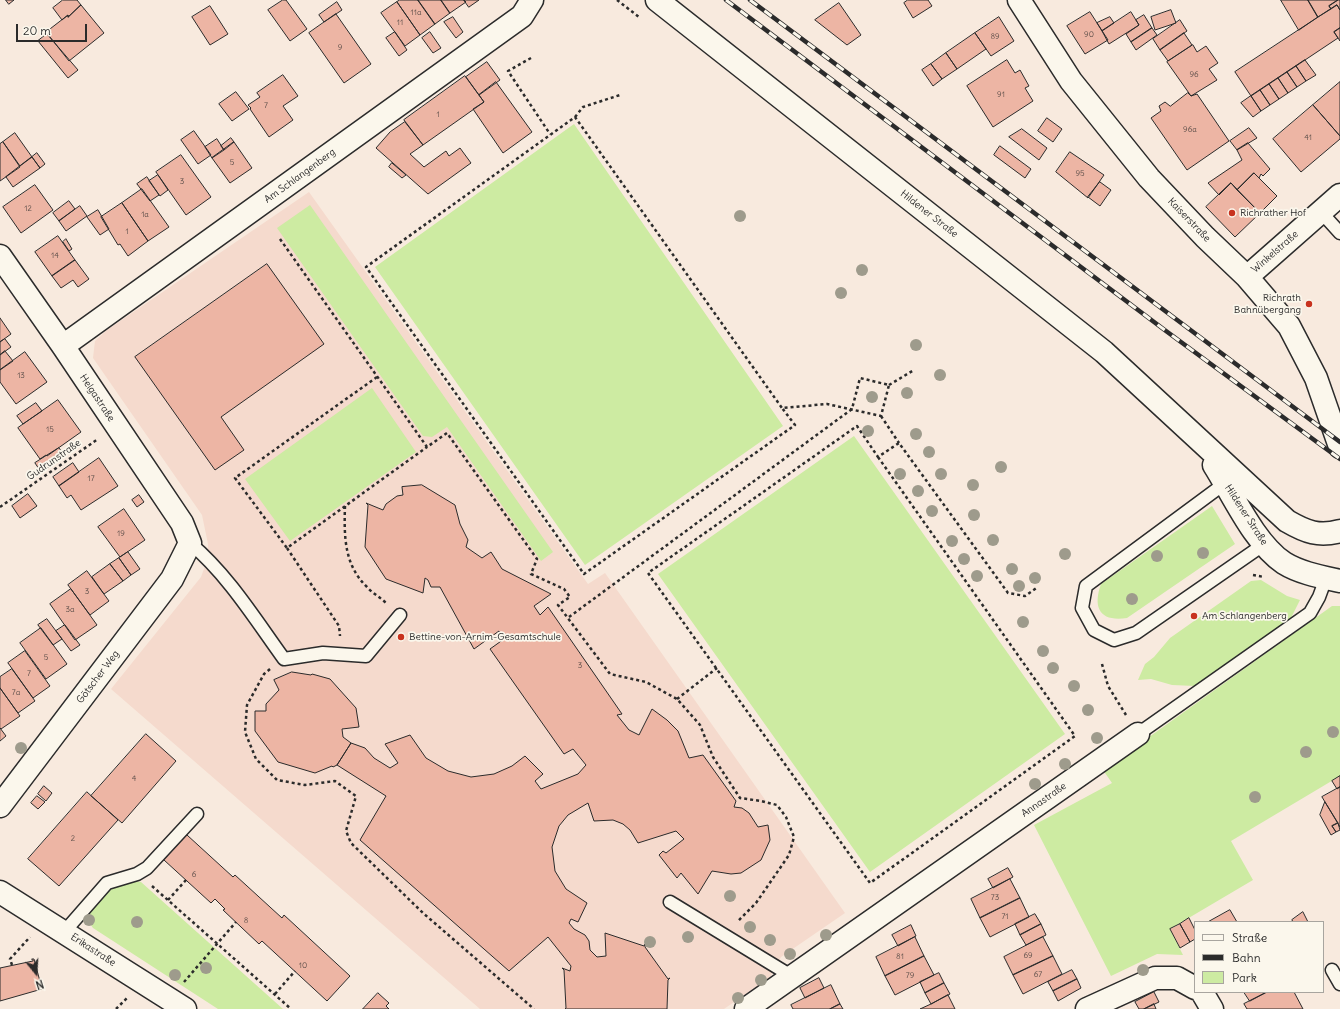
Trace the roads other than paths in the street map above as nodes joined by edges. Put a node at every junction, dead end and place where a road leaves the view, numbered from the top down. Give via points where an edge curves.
1 (532, 0) edge
2 (657, 0) edge
3 (1019, 0) edge
4 (1340, 195) edge
5 (1321, 212) junction
6 (1340, 233) edge
7 (0, 256) edge
8 (1247, 277) junction
9 (63, 346) junction
10 (1340, 447) edge
11 (1231, 479) junction
12 (1340, 531) edge
13 (190, 543) junction
14 (1263, 545) junction
15 (1333, 579) edge
16 (400, 616) road end
17 (1138, 734) joint
18 (0, 806) edge
19 (197, 814) dead end
20 (0, 892) edge
21 (670, 902) dead end
22 (65, 931) junction
23 (1332, 970) dead end
24 (793, 977) junction
25 (1340, 984) edge
26 (1194, 987) edge
27 (1203, 993) edge
28 (177, 1004) edge
29 (746, 1009) edge
30 (1086, 1009) edge
31 (1212, 1009) edge

1 - 9 street, Am Schlangenberg via 522,16
2 - 11 street, Hildener Straße via 1104,352 1194,434
3 - 8 street, Kaiserstraße via 1071,80 1149,178
4 - 5 street, Winkelstraße
5 - 6 lane
5 - 8 street, Winkelstraße
7 - 9 street, Helgastraße
8 - 10 street, Kaiserstraße via 1289,326 1316,378
9 - 13 street, Helgastraße via 182,523
11 - 12 street, Hildener Straße via 1304,531 1322,534
11 - 14 street, Hildener Straße
11 - 14 lane via 1086,586 1082,608 1094,630 1114,640 1136,633
13 - 16 lane via 220,572 284,659 323,653 366,656
13 - 18 street, Götscher Weg via 172,579
14 - 15 street, Hildener Straße via 1285,563
15 - 17 lane, Annastraße via 1310,613
17 - 24 street, Annastraße
19 - 22 lane via 147,868 137,874 107,883
20 - 22 street, Erikastraße
21 - 24 lane
22 - 28 street, Erikastraße
23 - 25 lane
24 - 29 street, Annastraße
26 - 30 street via 1177,978 1155,978
27 - 31 street

